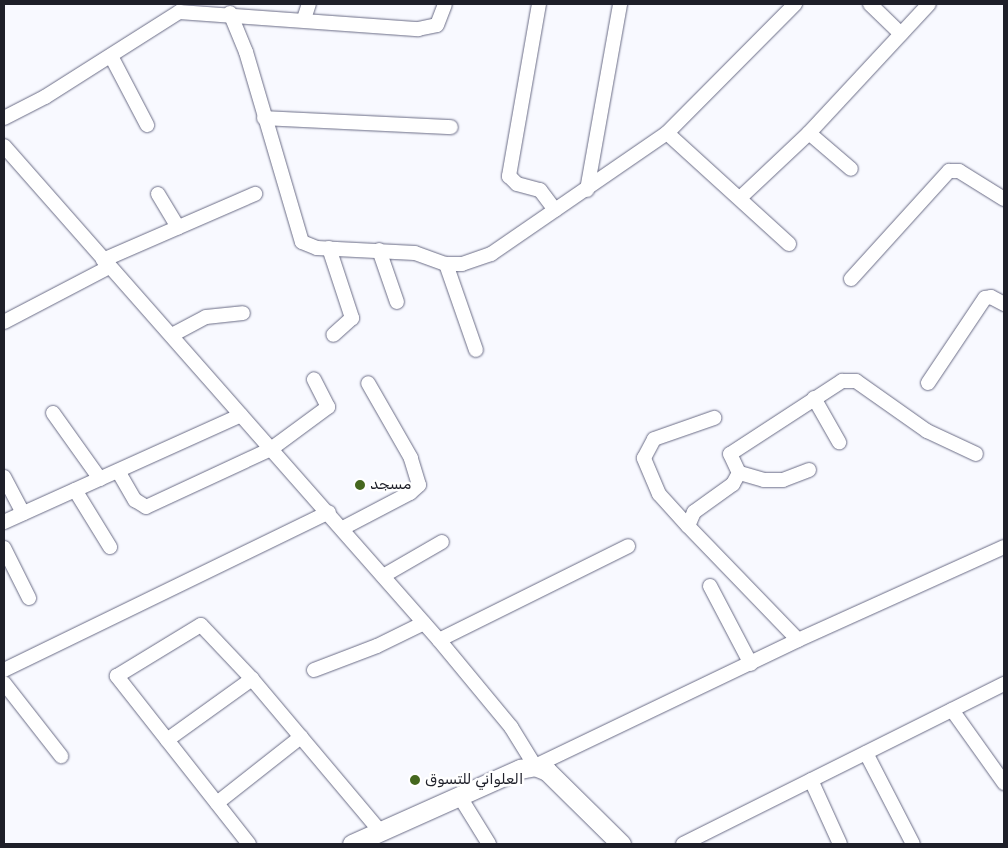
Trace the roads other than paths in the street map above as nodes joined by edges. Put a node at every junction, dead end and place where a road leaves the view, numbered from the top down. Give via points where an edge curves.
1 (309, 4) edge
2 (446, 4) edge
3 (539, 4) edge
4 (620, 4) edge
5 (795, 4) edge
6 (870, 4) edge
7 (929, 4) edge
8 (178, 8) edge
9 (230, 13) junction
10 (304, 19) junction
11 (901, 34) junction
12 (111, 56) junction
13 (4, 118) edge
14 (264, 118) junction
15 (147, 125) dead end
16 (451, 126) dead end
17 (667, 133) junction
18 (809, 133) junction
19 (5, 150) edge
20 (851, 169) dead end
21 (587, 190) junction
22 (158, 194) dead end
23 (255, 194) dead end
24 (740, 198) junction
25 (1004, 199) edge
26 (555, 210) junction
27 (178, 227) junction
28 (789, 244) dead end
29 (329, 248) junction
30 (379, 250) junction
31 (106, 264) junction
32 (446, 264) junction
33 (851, 279) dead end
34 (397, 302) dead end
35 (1004, 304) edge
36 (243, 313) dead end
37 (4, 322) edge
38 (172, 335) junction
39 (333, 335) dead end
40 (476, 350) dead end
41 (314, 379) dead end
42 (368, 383) dead end
43 (928, 383) dead end
44 (814, 398) junction
45 (53, 413) dead end
46 (241, 415) junction
47 (714, 418) dead end
48 (839, 442) dead end
49 (271, 449) junction
50 (976, 454) dead end
51 (809, 470) dead end
52 (118, 471) junction
53 (739, 473) junction
54 (4, 477) edge
55 (100, 479) junction
56 (75, 490) junction
57 (329, 512) junction
58 (23, 513) junction
59 (4, 522) edge
60 (688, 526) junction
61 (343, 528) junction
62 (442, 542) dead end
63 (628, 546) dead end
64 (110, 547) dead end
65 (1004, 547) edge
66 (4, 548) edge
67 (383, 576) junction
68 (710, 586) dead end
69 (29, 598) dead end
70 (424, 623) junction
71 (439, 640) junction
72 (798, 640) junction
73 (751, 664) junction
74 (4, 670) edge
75 (314, 670) dead end
76 (252, 679) junction
77 (4, 683) edge
78 (1004, 684) edge
79 (952, 710) junction
80 (301, 737) junction
81 (167, 740) junction
82 (866, 752) junction
83 (61, 756) dead end
84 (535, 766) junction
85 (811, 780) junction
86 (1004, 783) edge
87 (460, 796) junction
88 (217, 803) junction
89 (380, 831) junction
90 (249, 844) edge
91 (352, 844) edge
92 (489, 844) edge
93 (621, 844) edge
94 (683, 844) edge
95 (840, 844) edge
96 (914, 844) edge

1 - 10 street
2 - 10 street via 437,25 418,29
3 - 26 street via 509,176 517,184 540,190
4 - 21 street
5 - 17 street
6 - 11 street
7 - 11 street
8 - 9 street
8 - 12 street
9 - 10 street
9 - 14 street via 246,52
11 - 18 street
12 - 13 street
12 - 15 street
14 - 16 street
14 - 29 street via 297,236 308,246
17 - 21 street
17 - 24 street
18 - 20 street
18 - 24 street
19 - 31 street
21 - 26 street
22 - 27 street
23 - 27 street
24 - 28 street
25 - 33 street via 960,171 949,171
26 - 32 street via 478,262
27 - 31 street
29 - 30 street
29 - 39 street via 352,318
30 - 32 street via 415,253
30 - 34 street
31 - 37 street
31 - 38 street
32 - 40 street
35 - 43 street via 991,296 985,298
36 - 38 street via 206,317
38 - 46 street
41 - 49 street via 328,407
42 - 61 street via 411,458 419,484 410,493
44 - 48 street
44 - 50 street via 842,381 856,381 927,431
44 - 53 street via 732,451 730,459
45 - 55 street
46 - 49 street
46 - 52 street
47 - 60 street via 654,439 644,458 659,494
49 - 52 street via 146,507 135,500
49 - 57 street
51 - 53 street via 783,480
52 - 55 street
53 - 60 street via 733,484 694,512
54 - 58 street
55 - 56 street
56 - 58 street
56 - 64 street
57 - 61 street
57 - 74 street
58 - 59 street
60 - 72 street
61 - 67 street
62 - 67 street
63 - 71 street
65 - 72 street
66 - 69 street
67 - 70 street
68 - 73 street
70 - 71 street
70 - 75 street via 377,646
71 - 84 street via 494,706
72 - 73 street
73 - 84 street
76 - 80 street
76 - 81 street
76 - 81 street via 201,625 117,676
77 - 83 street
78 - 79 street
79 - 82 street
79 - 86 street
80 - 88 street
80 - 89 street
81 - 88 street
82 - 85 street
82 - 96 street
84 - 87 street via 520,769
84 - 93 street via 547,771
85 - 94 street
85 - 95 street
87 - 89 street
87 - 92 street
88 - 90 street
89 - 91 street

